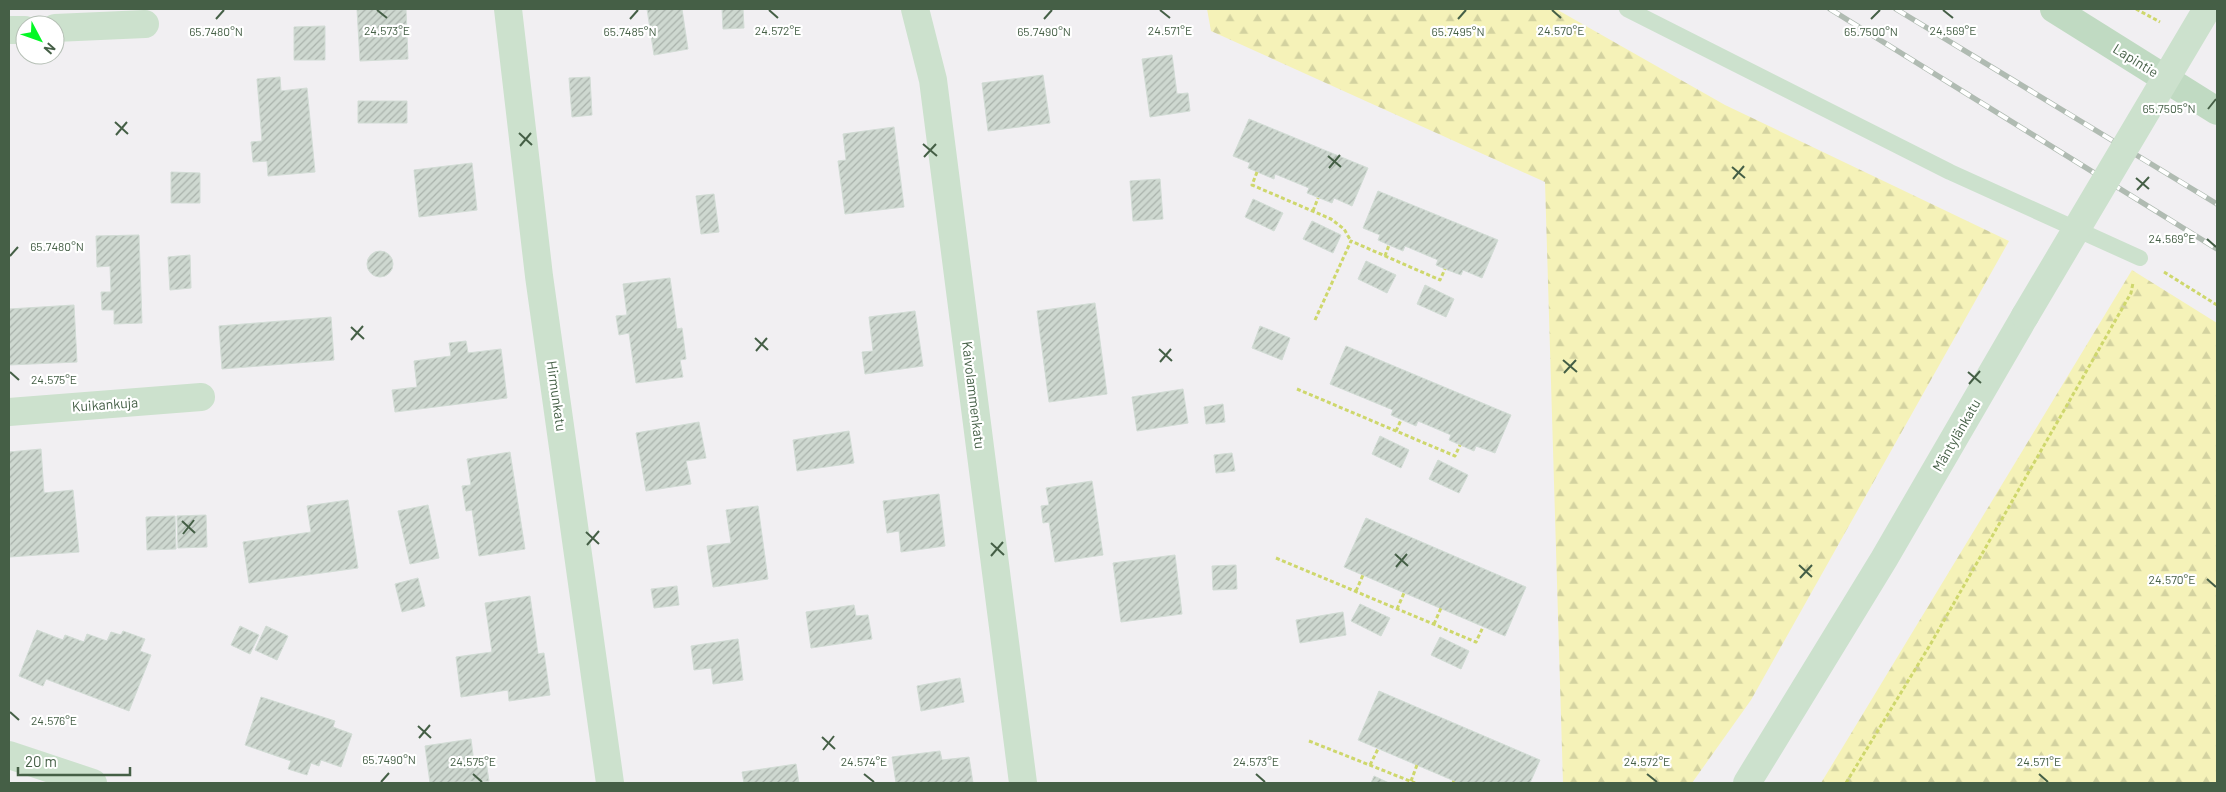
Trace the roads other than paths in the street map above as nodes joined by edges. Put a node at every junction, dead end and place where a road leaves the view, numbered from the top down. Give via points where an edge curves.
1 (508, 9) edge
2 (915, 9) edge
3 (1627, 9) edge
4 (2054, 9) edge
5 (2207, 9) edge
6 (145, 24) dead end
7 (65, 28) edge
8 (2217, 111) edge
9 (2140, 258) road end
10 (201, 397) dead end
11 (9, 412) edge
12 (9, 755) edge
13 (93, 783) edge
14 (610, 783) edge
15 (1023, 783) edge
16 (1747, 783) edge

1 - 14 street, Hirmunkatu via 539,276
2 - 15 street, Kaivolammenkatu via 934,80
3 - 9 lane via 1950,172
4 - 8 main road, Lapintie
5 - 16 street, Mäntylänkatu, bridge via 1884,559
6 - 7 street
10 - 11 street, Kuikankuja
12 - 13 street

